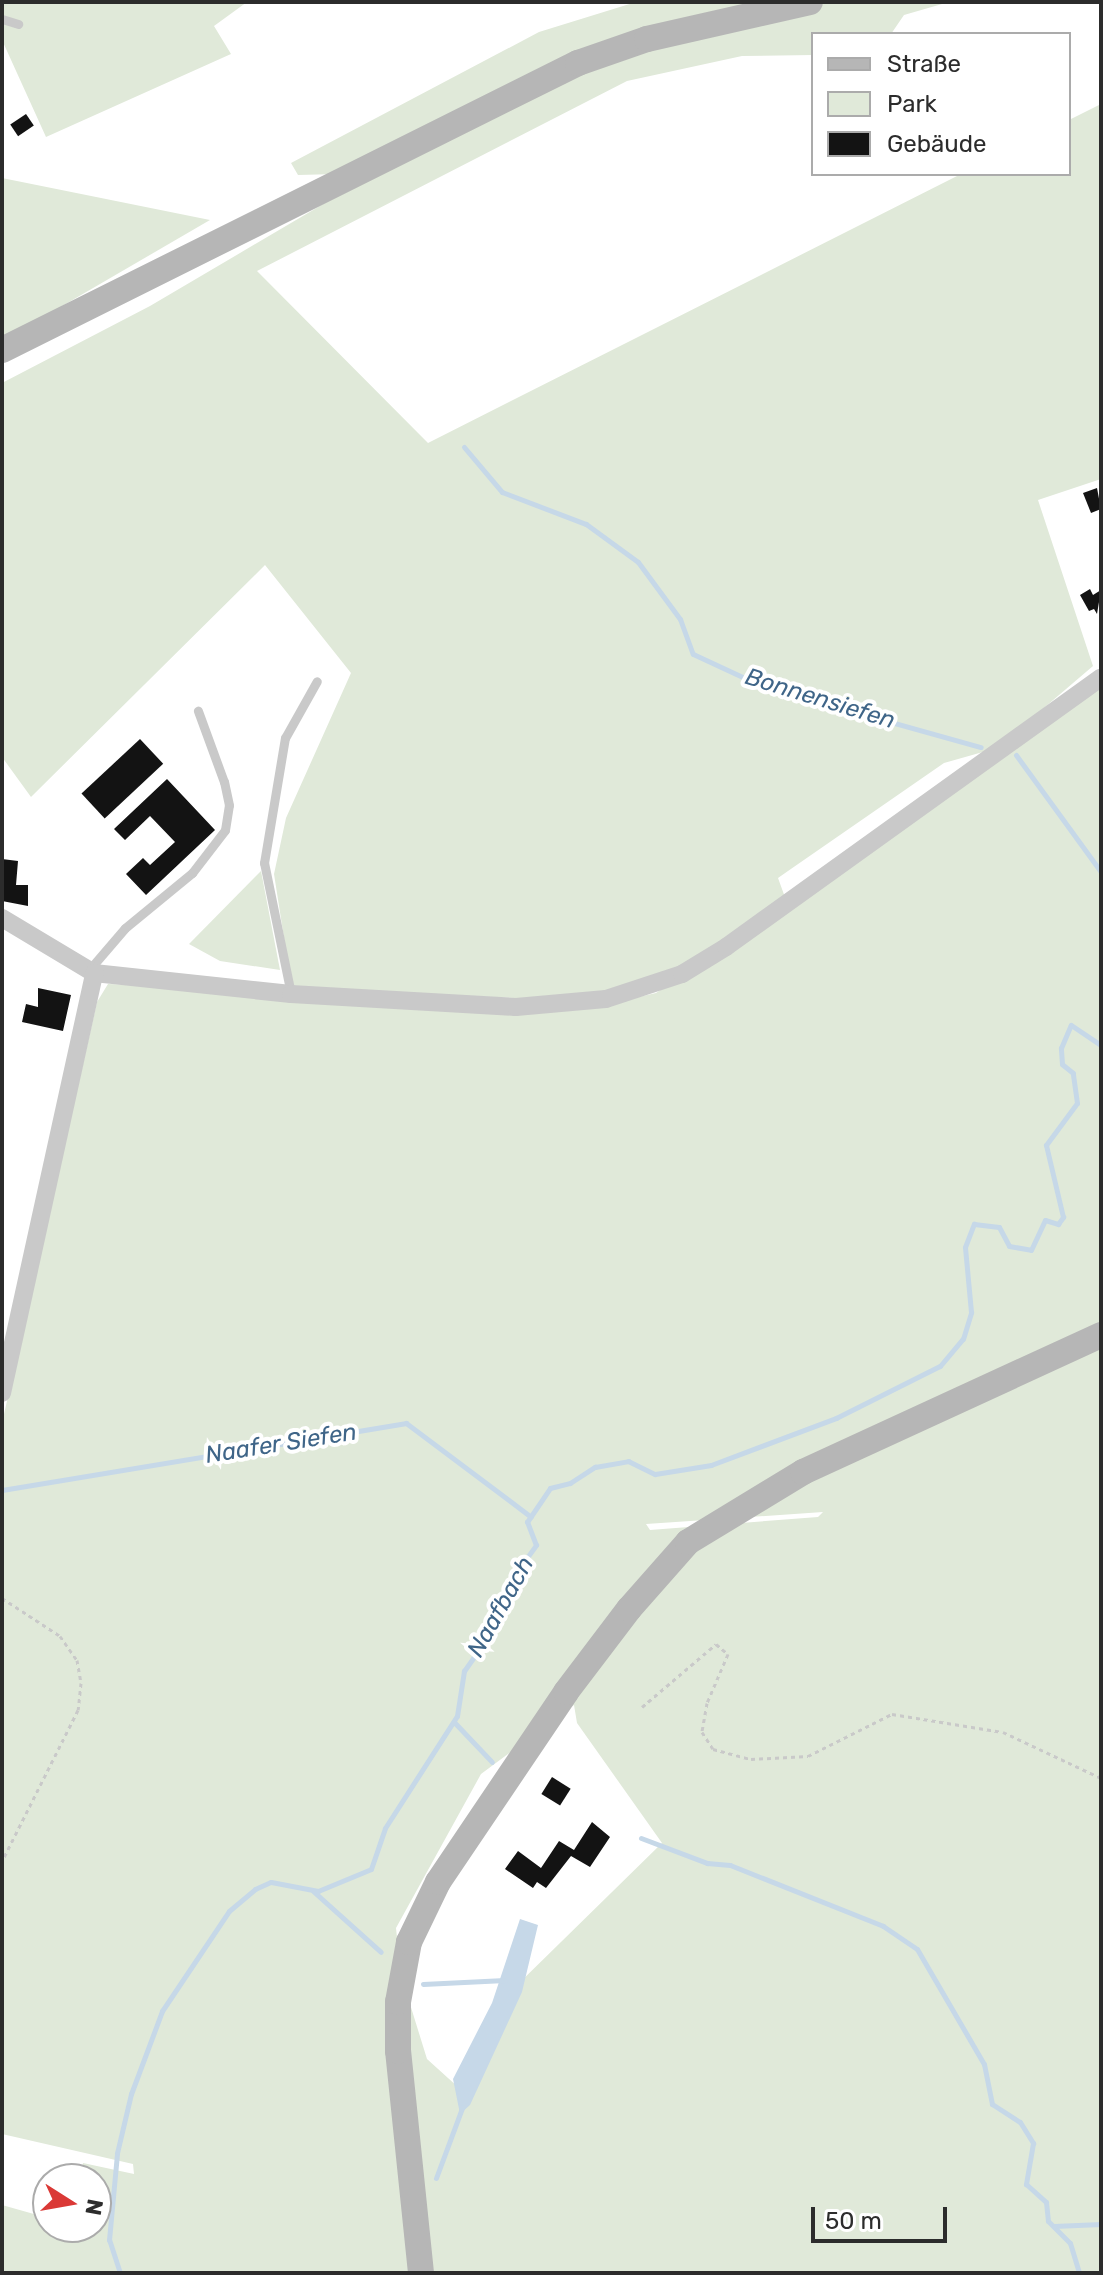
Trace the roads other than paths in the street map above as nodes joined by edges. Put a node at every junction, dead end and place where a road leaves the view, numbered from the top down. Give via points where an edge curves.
1 (810, 2) edge
2 (2, 19) edge
3 (18, 24) dead end
4 (2, 350) edge
5 (1101, 678) edge
6 (317, 681) dead end
7 (198, 711) dead end
8 (2, 918) edge
9 (92, 972) junction
10 (291, 994) junction
11 (1101, 1335) edge
12 (2, 1393) edge
13 (421, 2273) edge

1 - 4 main road via 647,39 578,63
2 - 3 lane
5 - 10 street via 726,947 644,990 557,1007
6 - 10 lane via 285,738 264,863
7 - 9 lane via 224,782 229,805 225,830 192,873 125,928
8 - 9 street
9 - 10 street
9 - 12 street
11 - 13 main road via 803,1472 688,1542 566,1692 438,1882 409,1942 398,2002 398,2051

